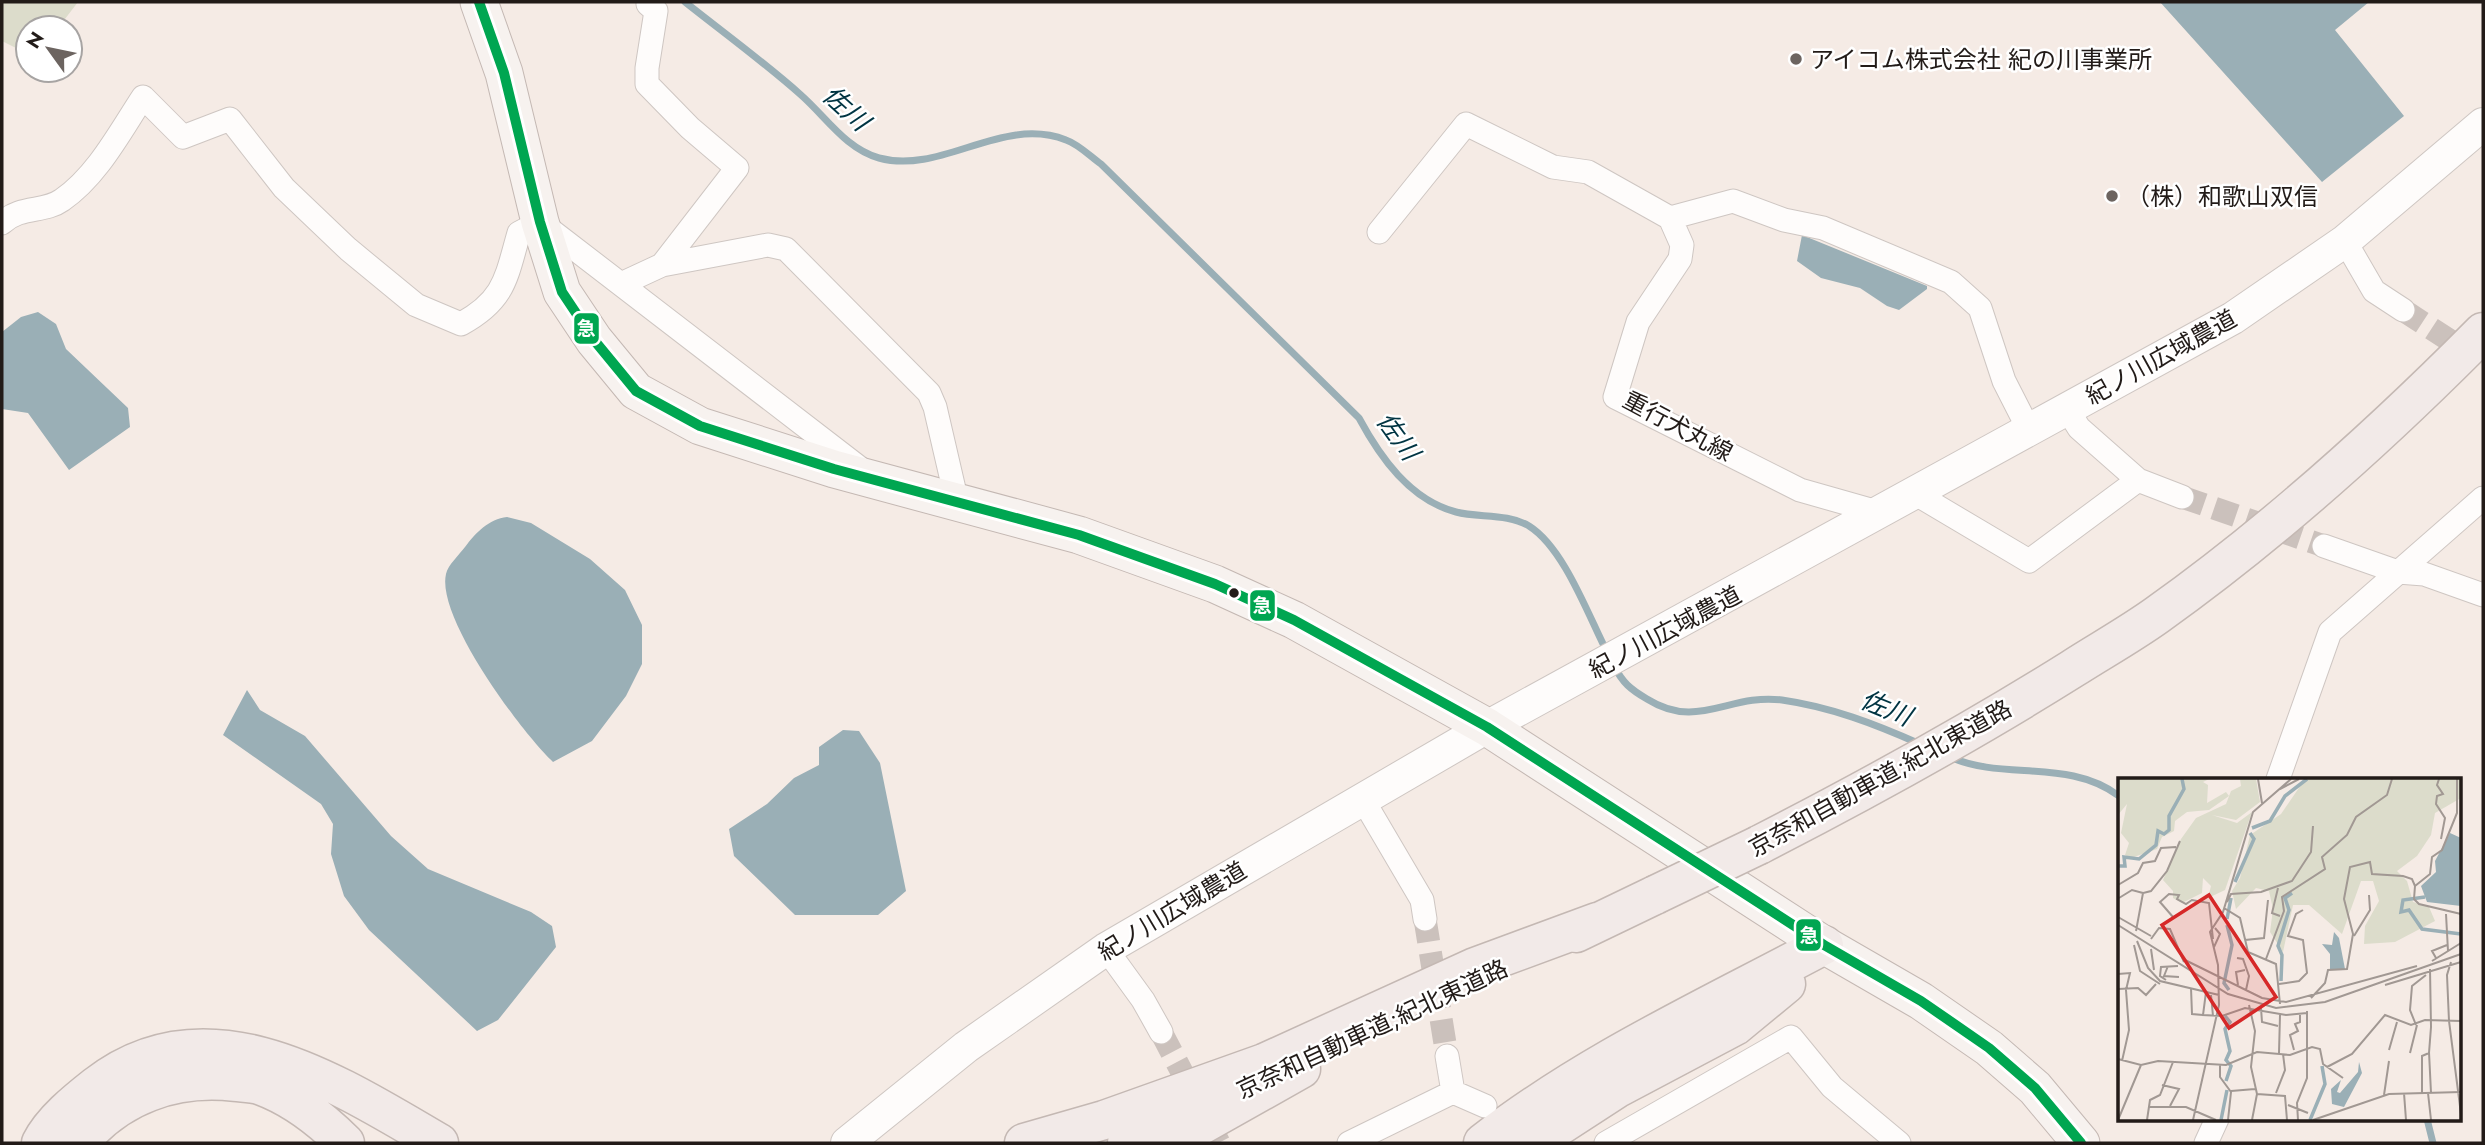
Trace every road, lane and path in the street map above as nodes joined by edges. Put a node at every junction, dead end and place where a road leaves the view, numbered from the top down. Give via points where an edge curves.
1 (481, 2) edge
2 (648, 2) edge
3 (2483, 124) edge
4 (1670, 218) junction
5 (540, 222) junction
6 (2, 223) edge
7 (1379, 232) dead end
8 (2345, 241) junction
9 (662, 265) junction
10 (621, 284) junction
11 (2403, 310) tunnel mouth
12 (2483, 332) edge
13 (2067, 409) junction
14 (2029, 430) junction
15 (874, 480) junction
16 (2138, 480) junction
17 (1916, 494) junction
18 (2182, 497) tunnel mouth
19 (2483, 498) edge
20 (957, 502) junction
21 (1881, 513) junction
22 (2324, 546) tunnel mouth
23 (2398, 572) junction
24 (2483, 595) edge
25 (1487, 727) junction
26 (2278, 778) edge
27 (1362, 798) junction
28 (1425, 919) tunnel mouth
29 (1597, 922) junction
30 (1824, 945) junction
31 (1105, 949) junction
32 (1160, 1032) tunnel mouth
33 (1367, 1032) junction
34 (1447, 1056) tunnel mouth
35 (1453, 1092) junction
36 (2217, 1120) edge
37 (1484, 1125) edge
38 (1622, 1139) edge
39 (41, 1143) edge
40 (79, 1143) edge
41 (345, 1143) edge
42 (439, 1143) edge
43 (847, 1143) edge
44 (1024, 1143) edge
45 (1127, 1143) edge
46 (1168, 1143) edge
47 (1349, 1143) edge
48 (1533, 1143) edge
49 (1899, 1143) edge
50 (2081, 1143) edge
51 (2206, 1143) edge

1 - 5 main road via 504,73
2 - 9 street via 656,11 647,84 737,168
3 - 8 street, 紀ノ川広域農道
4 - 7 street via 1588,172 1553,167 1466,124
4 - 14 street via 1733,201 1784,220 1823,228 1951,282 1980,308 2004,381
4 - 21 street, 重行犬丸線 via 1682,245 1679,259 1638,322 1615,397 1800,490
5 - 6 street via 519,233 504,285 485,311 461,324 416,305 348,249 284,188 230,119 183,137 143,97 85,181 59,203 24,210
5 - 10 street
5 - 15 main road via 562,292 636,391 700,426
8 - 11 street via 2374,291
8 - 13 street, 紀ノ川広域農道 via 2233,318
9 - 10 street
9 - 20 street via 768,245 786,249 799,259 929,393
10 - 15 street
12 - 29 highway, 京奈和自動車道;紀北東道路, bridge via 2329,479 2155,617 1891,777
13 - 14 street, 紀ノ川広域農道
13 - 16 street via 2079,428
14 - 17 street, 紀ノ川広域農道
15 - 20 main road
16 - 17 street via 2029,561
16 - 18 street
17 - 21 street, 紀ノ川広域農道
19 - 23 street
20 - 25 main road via 1079,535 1215,584 1294,620
21 - 25 street, 紀ノ川広域農道
22 - 23 street
23 - 24 street via 2424,574
23 - 26 street via 2330,632
25 - 27 street, 紀ノ川広域農道
25 - 30 main road
27 - 28 street via 1422,900
27 - 31 street, 紀ノ川広域農道
29 - 33 highway, 京奈和自動車道;紀北東道路
29 - 44 highway via 1475,967 1264,1063
30 - 37 highway via 1591,1068 1530,1106
30 - 48 highway via 1782,989 1735,1026 1616,1089
30 - 50 main road via 1921,1001 1989,1048 2035,1088
31 - 32 street via 1143,1000
31 - 43 street, 紀ノ川広域農道 via 966,1047
33 - 45 highway, 京奈和自動車道;紀北東道路
33 - 46 highway
34 - 35 street
35 - 37 street
35 - 47 street
36 - 51 street
38 - 49 street via 1791,1037 1832,1087
39 - 42 highway via 76,1102 109,1076 147,1056 221,1049 289,1062
40 - 41 highway via 92,1127 126,1102 176,1082 219,1080 260,1085 295,1102 325,1122

